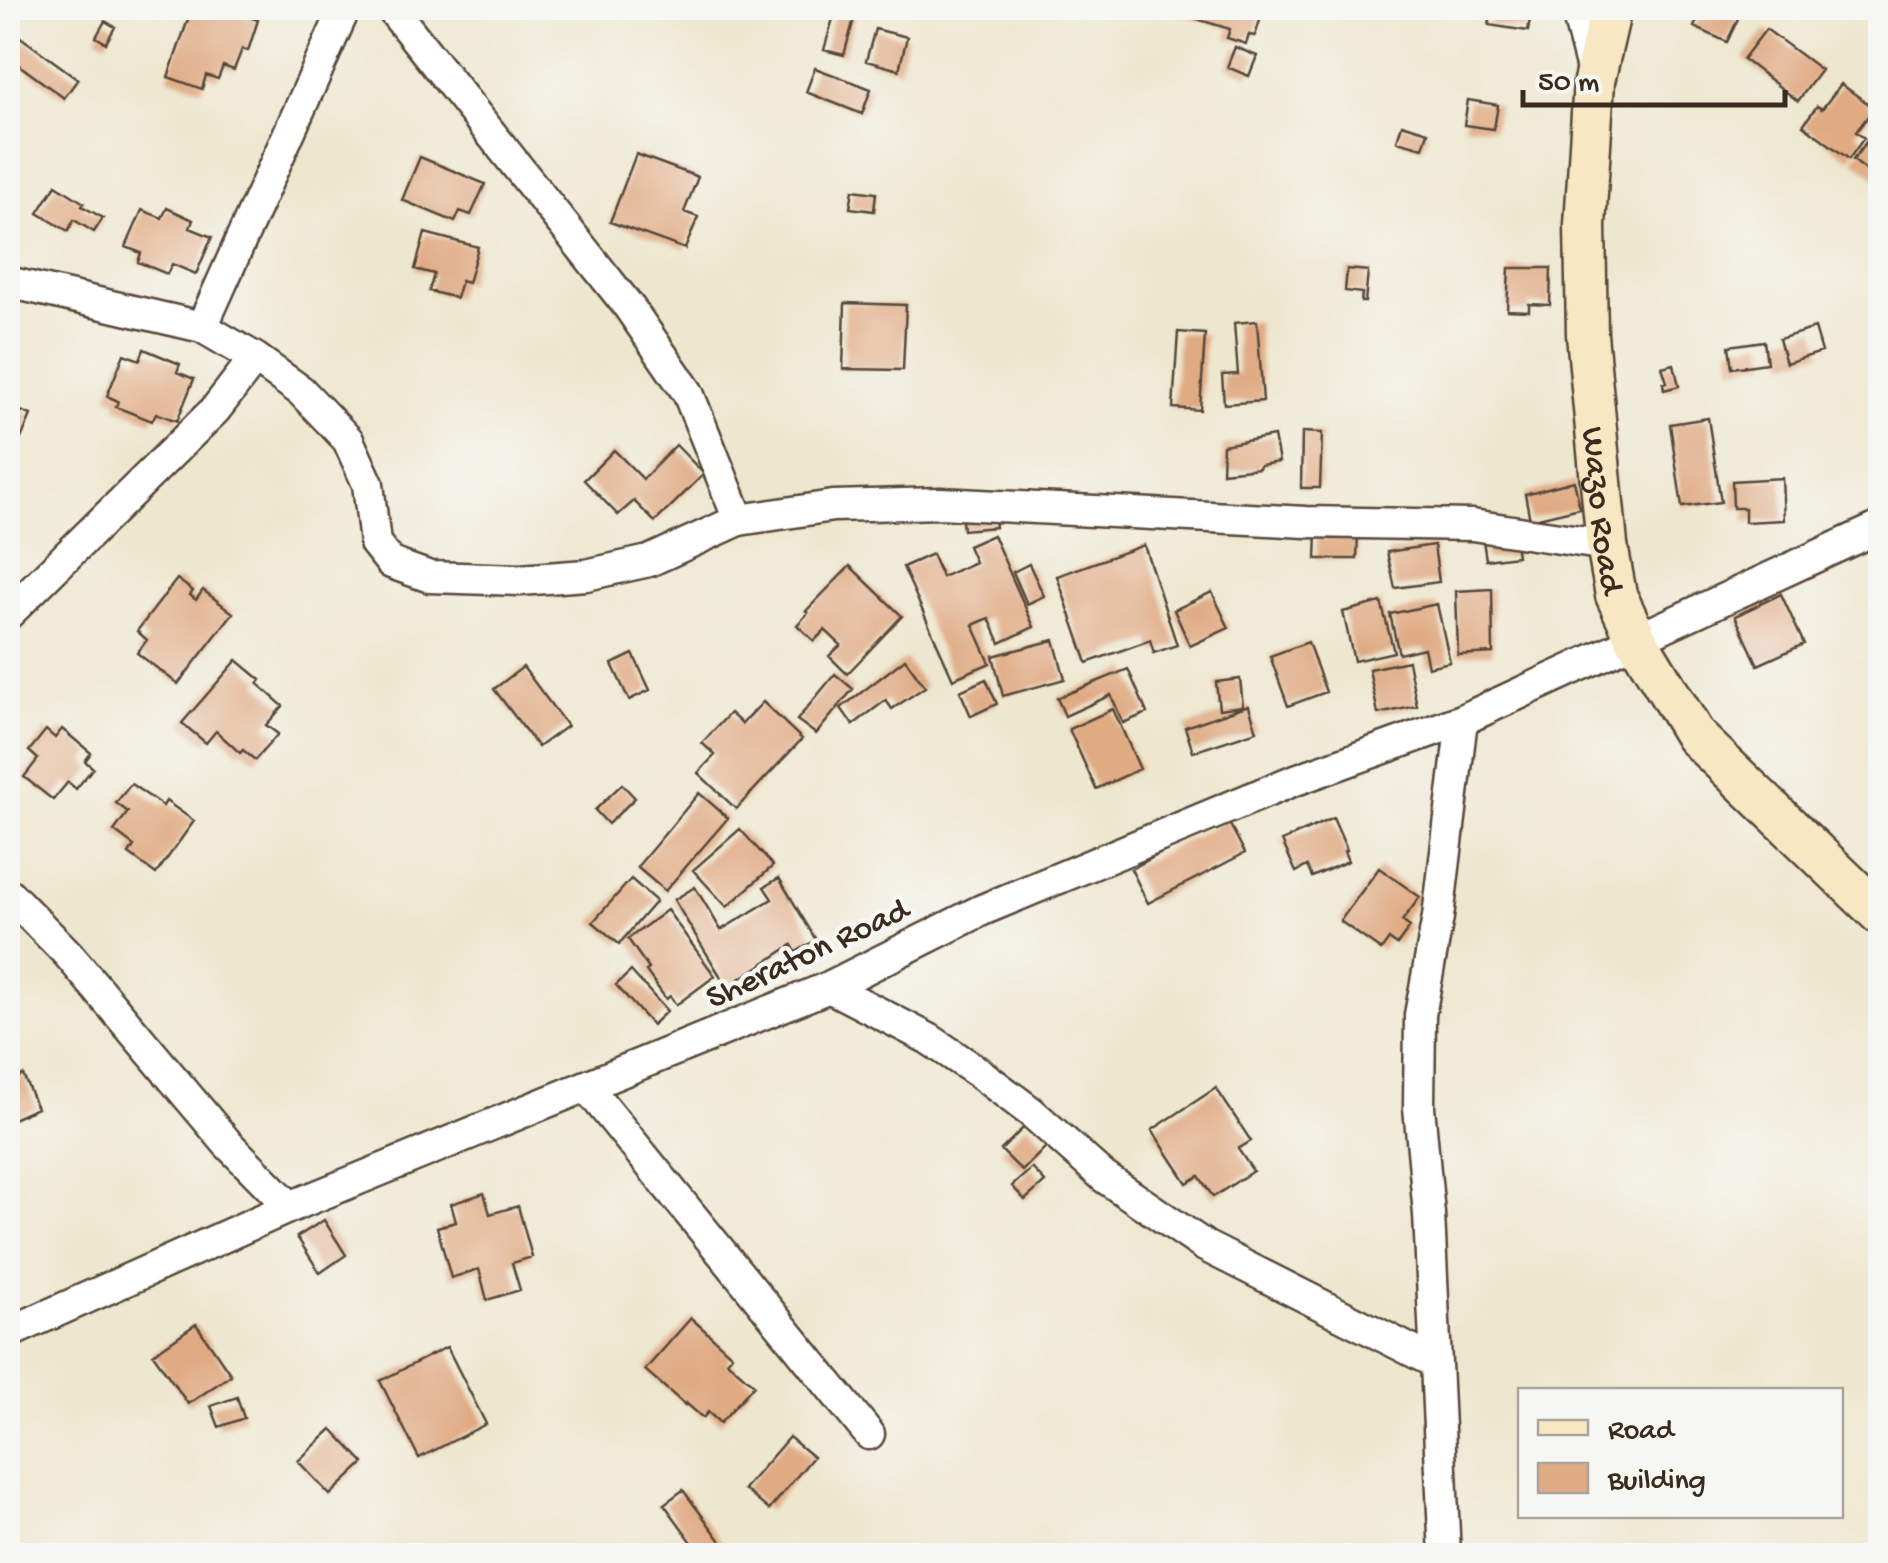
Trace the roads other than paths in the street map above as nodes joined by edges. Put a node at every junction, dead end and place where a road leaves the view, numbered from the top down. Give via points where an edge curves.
1 (345, 8) edge
2 (391, 8) edge
3 (1576, 8) edge
4 (1612, 8) edge
5 (1594, 81) junction
6 (8, 282) edge
7 (202, 327) junction
8 (255, 358) junction
9 (739, 520) junction
10 (1880, 526) edge
11 (1607, 545) junction
12 (8, 614) edge
13 (1638, 640) junction
14 (1462, 720) junction
15 (8, 893) edge
16 (1880, 914) edge
17 (829, 987) junction
18 (588, 1087) junction
19 (290, 1207) junction
20 (8, 1333) edge
21 (1436, 1363) junction
22 (869, 1434) dead end
23 (1445, 1556) edge

1 - 7 street
2 - 9 street via 630,307 688,392
3 - 5 street
4 - 5 main road, Wazo Road
5 - 11 main road, Wazo Road via 1585,225 1587,335
6 - 7 street
7 - 8 street
8 - 9 street via 301,391 348,440 368,484 375,542 391,563 430,577 586,574 648,562
8 - 12 street via 214,410
9 - 11 street via 833,506 940,504 1472,525
10 - 13 street, Sheraton Road
11 - 13 main road, Wazo Road via 1616,595
13 - 14 street, Sheraton Road
13 - 16 main road, Wazo Road via 1695,736
14 - 17 street, Sheraton Road via 1290,782 998,903
14 - 21 street via 1420,1014 1419,1107
15 - 19 street
17 - 18 street, Sheraton Road
17 - 21 street via 978,1072 1104,1177 1205,1246
18 - 19 street, Sheraton Road
18 - 22 street
19 - 20 street, Sheraton Road
21 - 23 street

